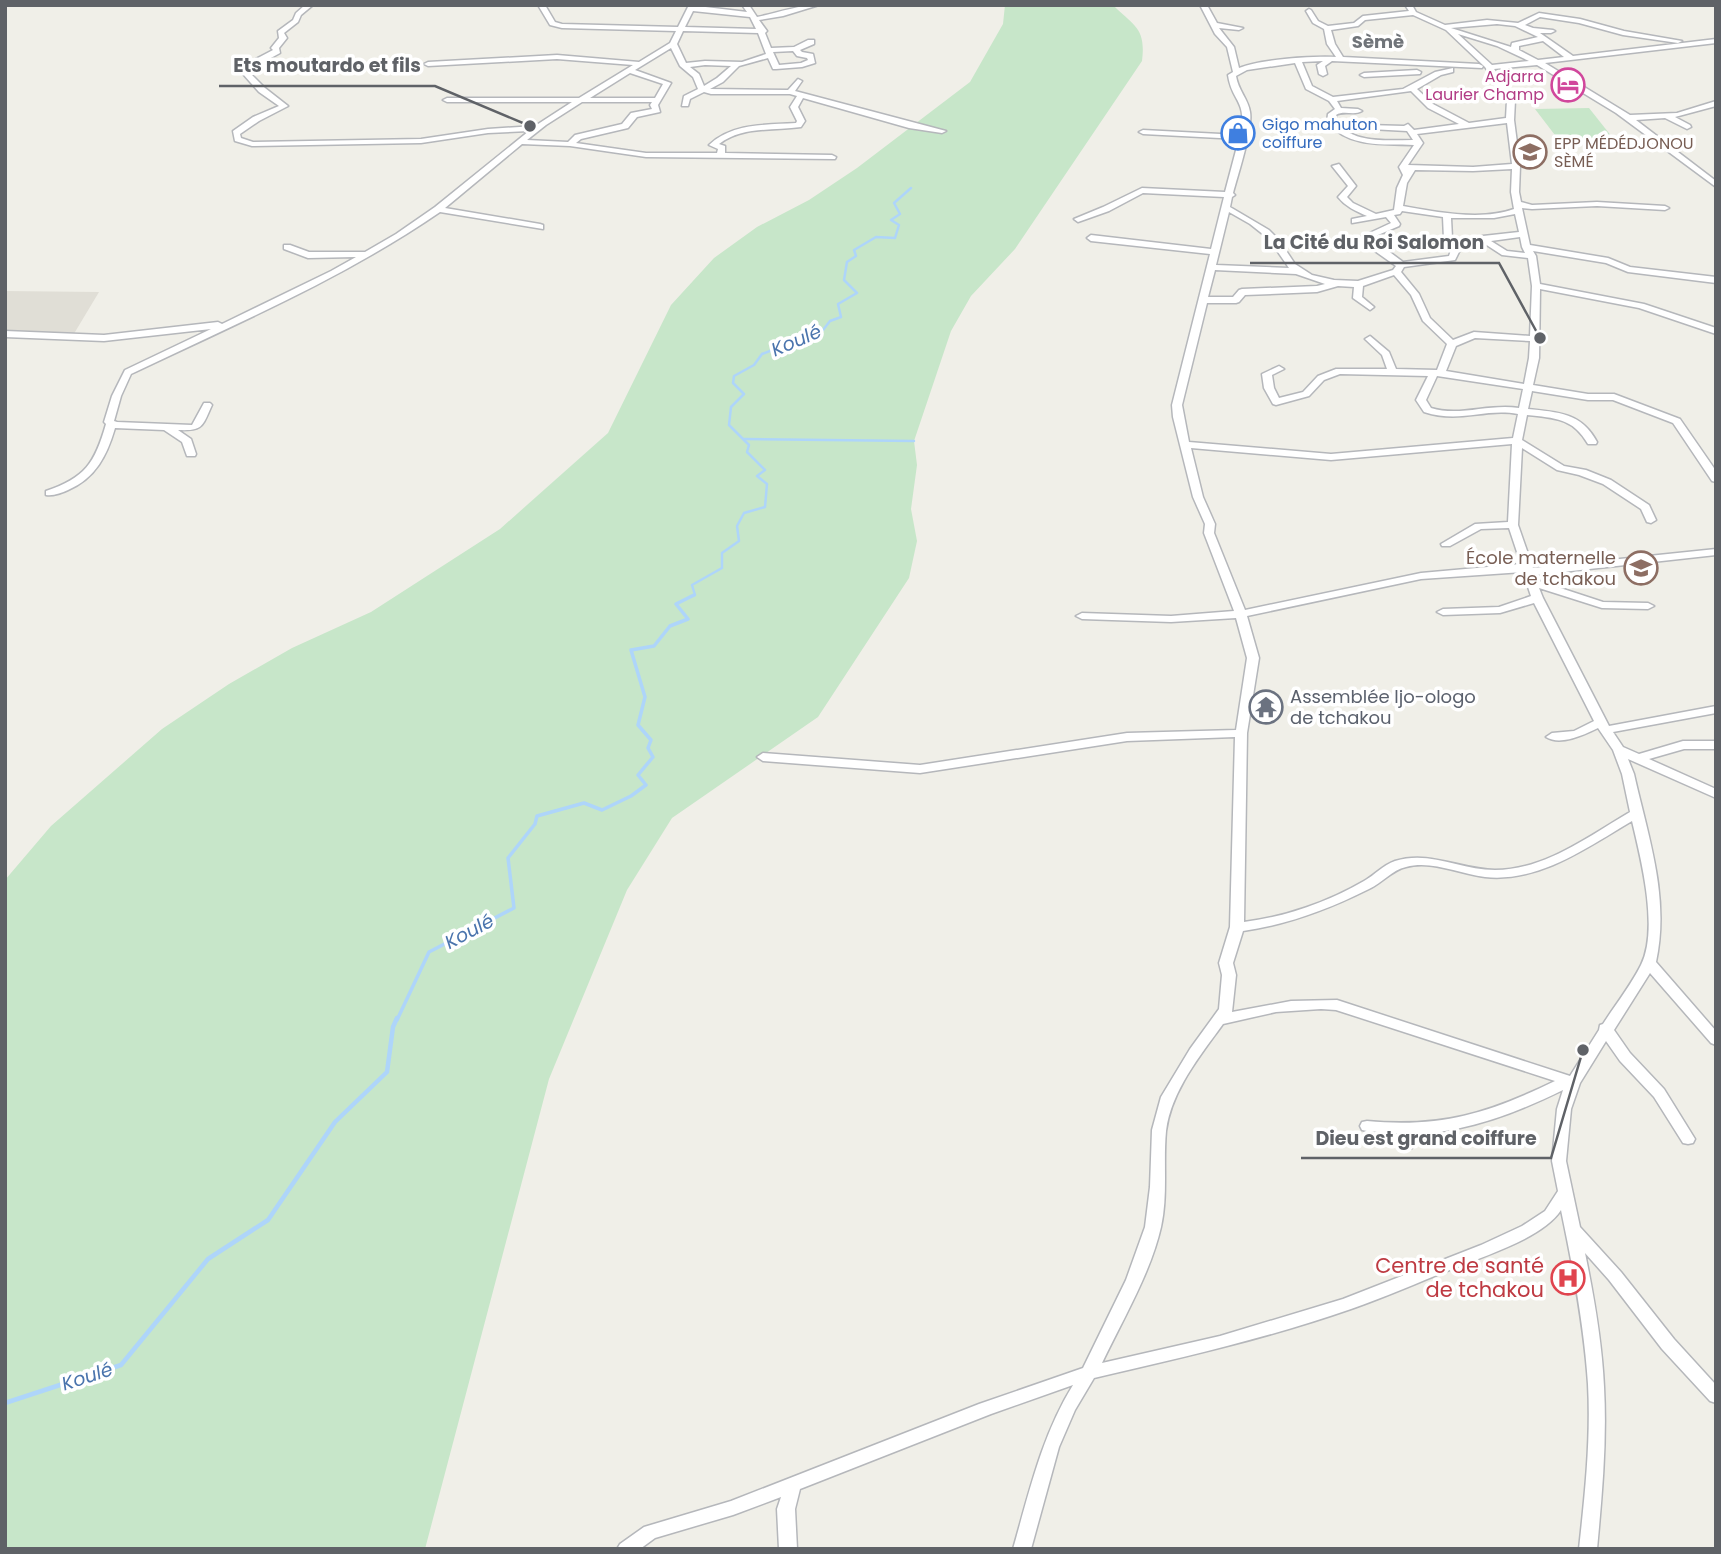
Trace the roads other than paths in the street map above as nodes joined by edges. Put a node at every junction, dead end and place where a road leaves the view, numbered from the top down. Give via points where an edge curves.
1 (310, 5) edge
2 (541, 5) edge
3 (745, 5) edge
4 (816, 5) edge
5 (1203, 5) edge
6 (1536, 5) edge
7 (692, 7) edge
8 (1411, 9) edge
9 (1309, 11) dead end
10 (1539, 15) junction
11 (754, 17) junction
12 (1214, 25) junction
13 (1519, 25) junction
14 (1446, 27) junction
15 (681, 28) junction
16 (1239, 28) dead end
17 (1327, 28) junction
18 (1533, 30) junction
19 (1551, 31) dead end
20 (763, 34) junction
21 (1541, 38) junction
22 (1716, 41) edge
23 (811, 42) dead end
24 (673, 44) junction
25 (1695, 44) junction
26 (1515, 48) junction
27 (795, 49) junction
28 (769, 52) junction
29 (1335, 58) junction
30 (1571, 58) junction
31 (1297, 60) junction
32 (1534, 62) junction
33 (428, 64) dead end
34 (642, 64) junction
35 (737, 64) junction
36 (684, 66) junction
37 (1485, 67) junction
38 (631, 71) junction
39 (1236, 71) junction
40 (1442, 71) junction
41 (1322, 74) dead end
42 (1364, 75) dead end
43 (798, 81) dead end
44 (703, 89) junction
45 (1413, 89) junction
46 (790, 92) junction
47 (800, 97) junction
48 (580, 99) junction
49 (1332, 99) junction
50 (447, 100) dead end
51 (656, 100) junction
52 (1716, 103) edge
53 (685, 104) dead end
54 (1339, 110) junction
55 (1358, 111) dead end
56 (1667, 116) junction
57 (1626, 118) junction
58 (1510, 120) junction
59 (1470, 126) junction
60 (1370, 127) dead end
61 (1687, 127) dead end
62 (536, 128) junction
63 (1411, 129) junction
64 (942, 131) dead end
65 (1143, 132) dead end
66 (1430, 132) junction
67 (1242, 138) junction
68 (520, 142) junction
69 (1419, 142) junction
70 (570, 144) junction
71 (721, 156) junction
72 (832, 157) dead end
73 (1336, 166) dead end
74 (1516, 166) junction
75 (1404, 171) junction
76 (1716, 185) edge
77 (1231, 195) junction
78 (1226, 208) junction
79 (1665, 208) dead end
80 (438, 209) junction
81 (1395, 211) junction
82 (1499, 214) joint
83 (1372, 215) junction
84 (1447, 215) junction
85 (1078, 219) dead end
86 (1355, 221) dead end
87 (1524, 224) junction
88 (540, 227) dead end
89 (1091, 238) dead end
90 (1483, 239) junction
91 (1457, 246) junction
92 (287, 247) dead end
93 (1216, 252) junction
94 (370, 254) junction
95 (1213, 267) junction
96 (1399, 269) junction
97 (1297, 271) junction
98 (1716, 280) edge
99 (1335, 284) junction
100 (1359, 284) junction
101 (1536, 286) junction
102 (1203, 300) junction
103 (1370, 307) dead end
104 (226, 324) junction
105 (1716, 331) edge
106 (5, 334) edge
107 (1370, 339) dead end
108 (1535, 339) junction
109 (1452, 344) junction
110 (1279, 369) dead end
111 (1392, 371) junction
112 (1437, 373) junction
113 (1528, 386) junction
114 (207, 405) dead end
115 (1523, 412) junction
116 (111, 424) junction
117 (168, 428) junction
118 (1517, 441) junction
119 (1592, 442) dead end
120 (1185, 445) junction
121 (191, 454) dead end
122 (1714, 471) edge
123 (50, 493) dead end
124 (1651, 520) dead end
125 (1513, 525) junction
126 (1447, 544) dead end
127 (1716, 552) edge
128 (1528, 574) junction
129 (1537, 598) junction
130 (1648, 606) dead end
131 (1443, 612) dead end
132 (1241, 614) junction
133 (1082, 616) dead end
134 (1716, 709) edge
135 (1603, 726) junction
136 (1241, 733) junction
137 (1552, 737) dead end
138 (1716, 746) edge
139 (1619, 750) junction
140 (763, 757) dead end
141 (1640, 758) junction
142 (1716, 794) edge
143 (1636, 813) junction
144 (1237, 927) junction
145 (1648, 963) junction
146 (1216, 1021) junction
147 (1605, 1028) junction
148 (1716, 1040) edge
149 (1571, 1081) junction
150 (1367, 1126) dead end
151 (1414, 1128) junction
152 (1688, 1139) dead end
153 (1407, 1144) dead end
154 (1565, 1192) junction
155 (1573, 1228) junction
156 (1089, 1373) junction
157 (1716, 1396) edge
158 (793, 1485) junction
159 (626, 1549) edge
160 (788, 1549) edge
161 (1022, 1549) edge
162 (1588, 1549) edge

1 - 62 street via 281,32 276,51 254,63 247,74 284,106 256,119 236,134 238,139 253,144 421,141
2 - 15 street via 552,24 562,26
3 - 11 street
4 - 11 street
5 - 12 street
6 - 10 street
7 - 11 street
7 - 15 street
8 - 14 street
8 - 17 street
9 - 17 street via 1315,22
10 - 13 street
10 - 25 street
11 - 20 street
12 - 16 street
12 - 39 street via 1230,47
13 - 14 street
13 - 18 street
14 - 26 street
14 - 37 street
15 - 20 street via 750,37
15 - 24 street
17 - 29 street
18 - 19 street
18 - 21 street
20 - 28 street
21 - 26 street
21 - 30 street
22 - 25 street
23 - 27 street
24 - 34 street
24 - 36 street
25 - 30 street
26 - 32 street
27 - 28 street
27 - 28 street via 810,55 812,61 776,67
28 - 35 street
29 - 31 street
29 - 37 street
29 - 41 street via 1321,65
30 - 32 street
31 - 39 street
31 - 49 street via 1309,87
32 - 37 street
32 - 57 street
33 - 34 street via 557,57
34 - 38 street
35 - 36 street
35 - 44 street
36 - 44 street
37 - 40 street
37 - 58 street via 1511,100
38 - 48 street
38 - 51 street via 667,83
39 - 67 street via 1233,85 1248,107
40 - 42 street
40 - 45 street
43 - 46 street
44 - 46 street via 720,94
44 - 53 street
45 - 49 street
45 - 59 street via 1434,107
46 - 47 street
47 - 64 street
47 - 71 street via 794,107 801,121 798,125 726,135 713,145 722,148
48 - 50 street
48 - 51 street
48 - 62 street
49 - 54 street
51 - 70 street via 654,113 634,115 625,126 585,134
52 - 56 street
54 - 55 street
54 - 69 street via 1332,114 1331,122 1343,132 1381,144
56 - 57 street
56 - 61 street
57 - 76 street
58 - 59 street
58 - 74 street
59 - 66 street
60 - 63 street
62 - 68 street
63 - 66 street
63 - 69 street
65 - 67 street
66 - 69 street
67 - 77 street
68 - 70 street
68 - 80 street
69 - 75 street
70 - 71 street via 646,155
71 - 72 street
73 - 83 street via 1352,186 1342,197
74 - 75 street
74 - 87 street
75 - 81 street
77 - 78 street
77 - 85 street via 1142,190
78 - 93 street
78 - 97 street via 1274,238
79 - 87 street via 1597,204
80 - 88 street
80 - 94 street
81 - 83 street
81 - 84 street
81 - 96 street via 1396,224 1365,237
82 - 84 street
82 - 87 street
83 - 86 street
84 - 91 street via 1448,239
87 - 90 street
87 - 90 street via 1505,253
87 - 98 street via 1631,270
87 - 101 street
89 - 93 street
90 - 91 street
91 - 96 street via 1451,258
92 - 94 street via 308,255
93 - 95 street
94 - 104 street
95 - 97 street
95 - 102 street
96 - 100 street
96 - 109 street via 1426,319
97 - 99 street
99 - 100 street
99 - 102 street via 1242,292 1236,300
100 - 103 street via 1357,298
101 - 105 street via 1641,306
101 - 108 street
102 - 120 street via 1177,405
104 - 106 street via 104,338
104 - 116 street via 128,372 108,417
107 - 111 street via 1386,354
108 - 109 street via 1474,335
108 - 113 street
109 - 112 street via 1449,358
110 - 111 street via 1267,374 1276,402 1306,394 1321,378 1339,371
111 - 112 street
112 - 113 street
112 - 115 street via 1421,400 1427,410 1450,417 1498,409
113 - 115 street
113 - 122 street via 1614,397 1665,414 1683,428
114 - 117 street via 198,425
115 - 118 street
115 - 119 street via 1572,420 1583,426
116 - 117 street
116 - 123 street via 87,477
117 - 121 street via 187,441
118 - 120 street via 1331,457
118 - 124 street via 1561,468 1602,479 1645,507
118 - 125 street
120 - 132 street via 1209,533
125 - 126 street via 1479,526
125 - 128 street
127 - 128 street
128 - 129 street
128 - 130 street via 1602,605
128 - 132 street via 1421,576
129 - 131 street via 1493,611
129 - 135 street
132 - 133 street via 1171,619
132 - 136 street via 1253,657
134 - 135 street
135 - 137 street
135 - 139 street
136 - 140 street via 1127,737 920,769
136 - 144 street
138 - 141 street via 1683,745
139 - 141 street
139 - 143 street
141 - 142 street
143 - 144 street via 1567,853 1516,873 1481,874 1422,861 1401,863 1318,908
143 - 145 street via 1654,890 1654,940
144 - 146 street via 1226,963 1226,1010
145 - 147 street
145 - 148 street
146 - 149 street via 1274,1007 1337,1005
146 - 156 street via 1168,1097 1159,1130 1153,1227 1134,1280
147 - 149 street
147 - 152 street via 1659,1093
149 - 151 street via 1489,1117
149 - 154 street via 1559,1144
150 - 151 street
151 - 153 street
154 - 155 street
154 - 156 street via 1550,1215 1527,1230 1347,1304 1231,1339
155 - 157 street
155 - 162 street via 1596,1384
156 - 158 street
156 - 161 street via 1051,1447
158 - 159 street via 650,1532
158 - 160 street via 786,1509

